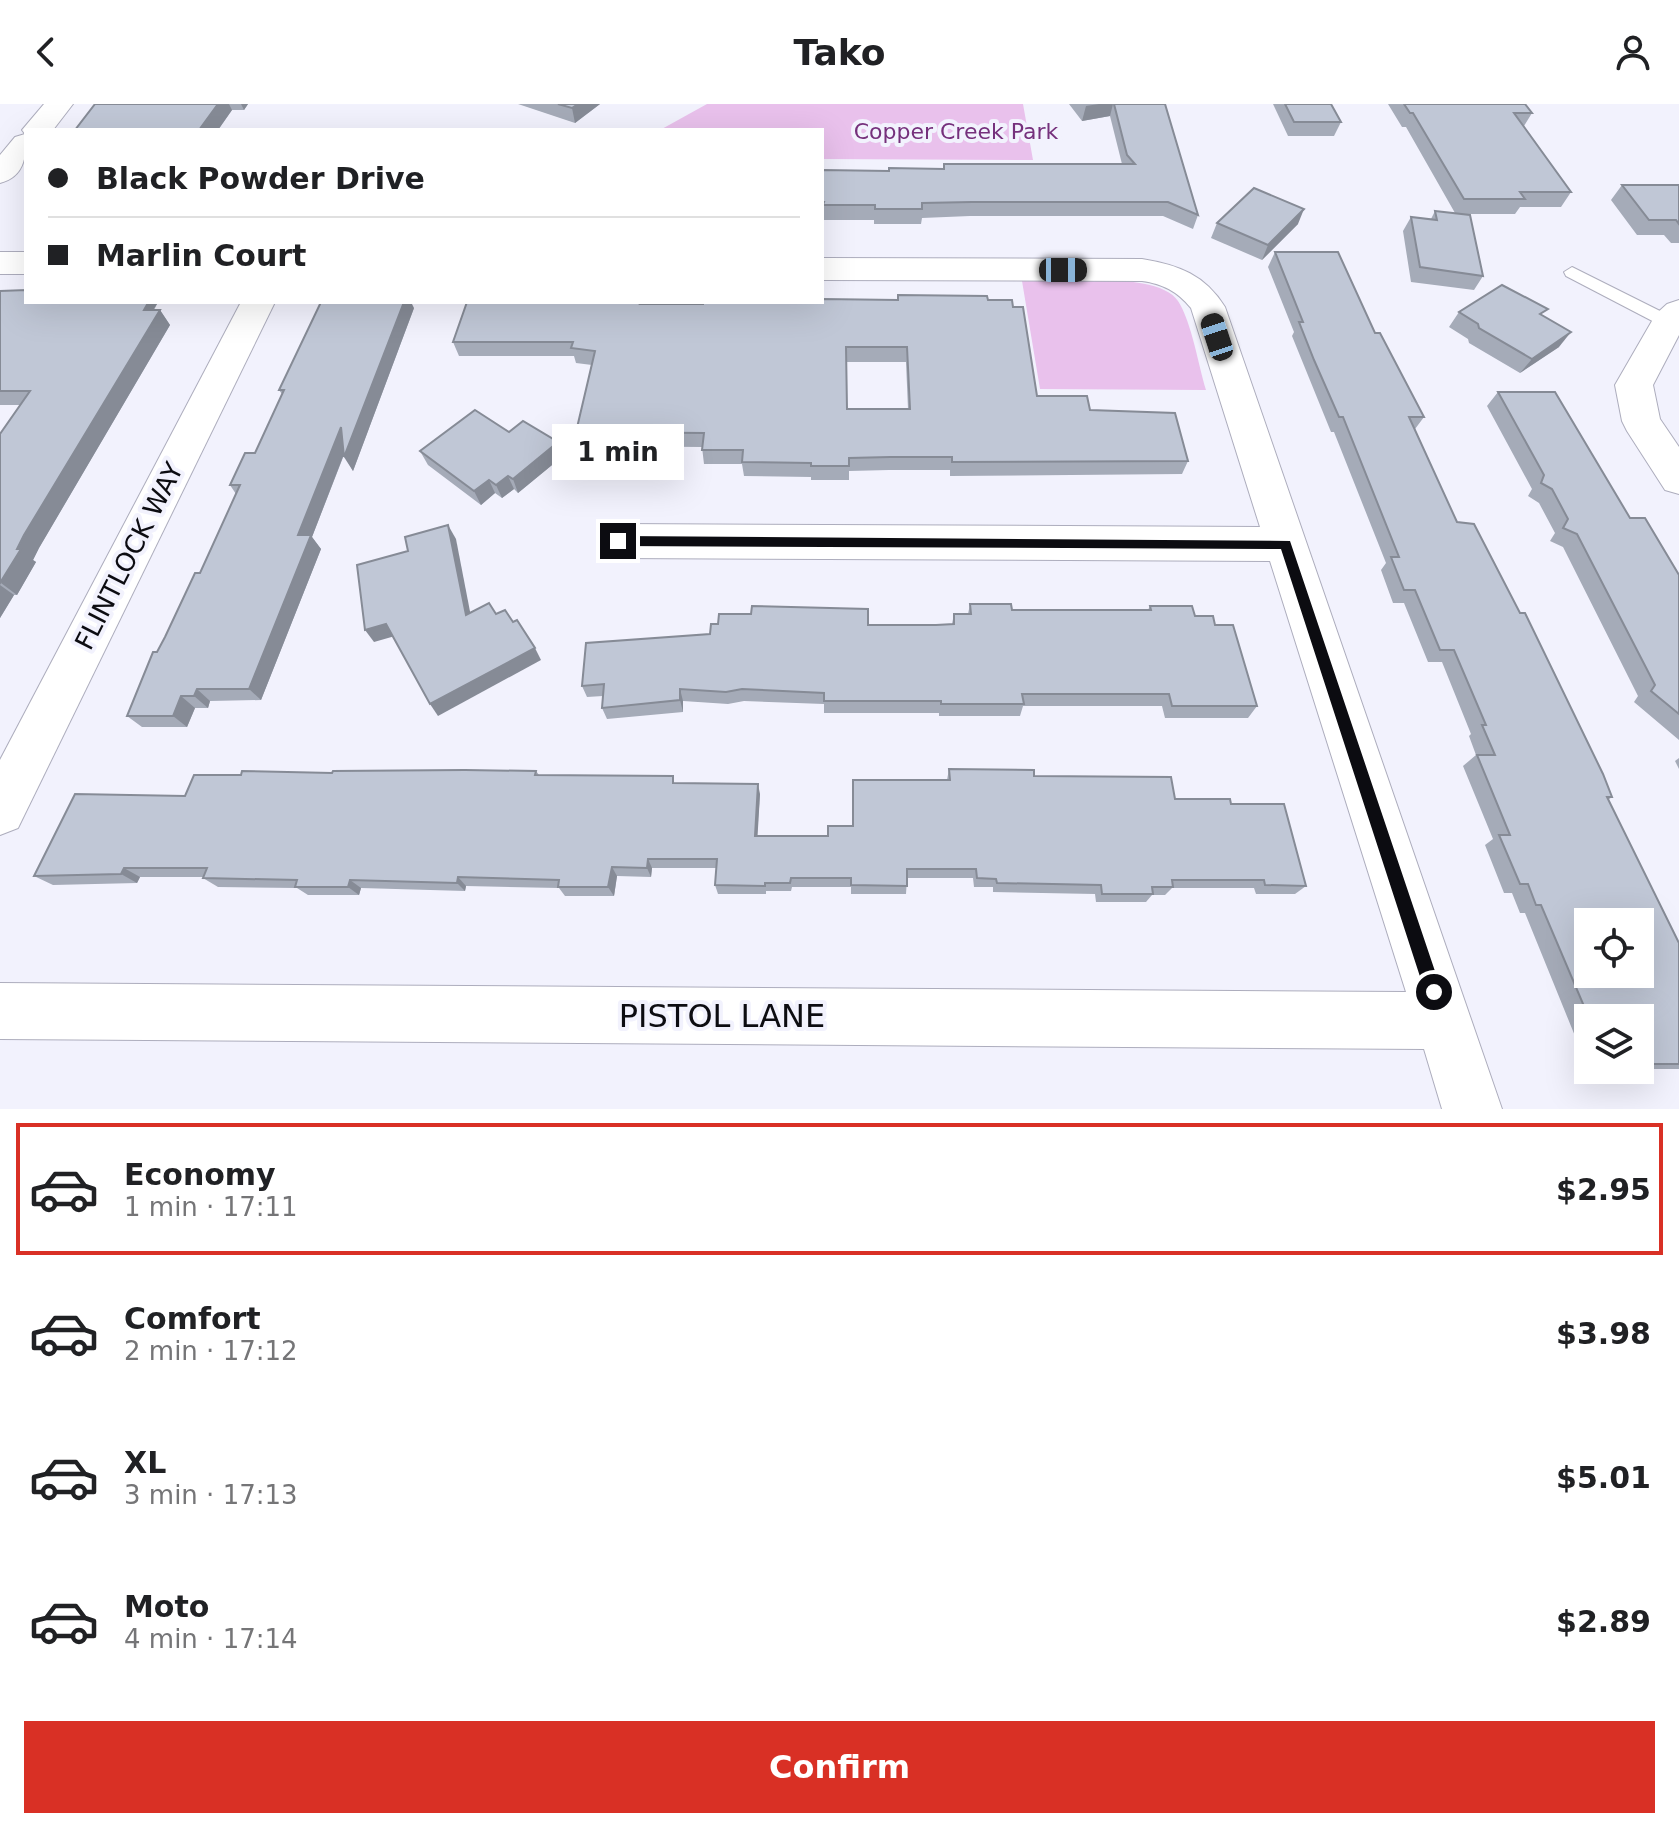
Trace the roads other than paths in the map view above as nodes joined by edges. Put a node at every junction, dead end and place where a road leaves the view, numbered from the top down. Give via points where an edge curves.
1 (59, 104) edge
2 (39, 128) edge
3 (24, 145) edge
4 (0, 174) edge
5 (0, 263) edge
6 (24, 263) edge
7 (824, 269) edge
8 (1572, 272) dead end
9 (257, 304) edge
10 (1674, 317) edge
11 (1679, 479) edge
12 (618, 541) dead end
13 (1286, 544) junction
14 (0, 811) edge
15 (0, 1011) edge
16 (1443, 1021) junction
17 (1472, 1109) edge

1 - 2 street
3 - 4 street
5 - 6 street
7 - 13 street via 1142,270 1187,283 1208,307
8 - 10 lane
9 - 14 street, FLINTLOCK WAY
10 - 11 street via 1634,385 1641,421
12 - 13 street
13 - 16 street
15 - 16 street, PISTOL LANE
16 - 17 street

